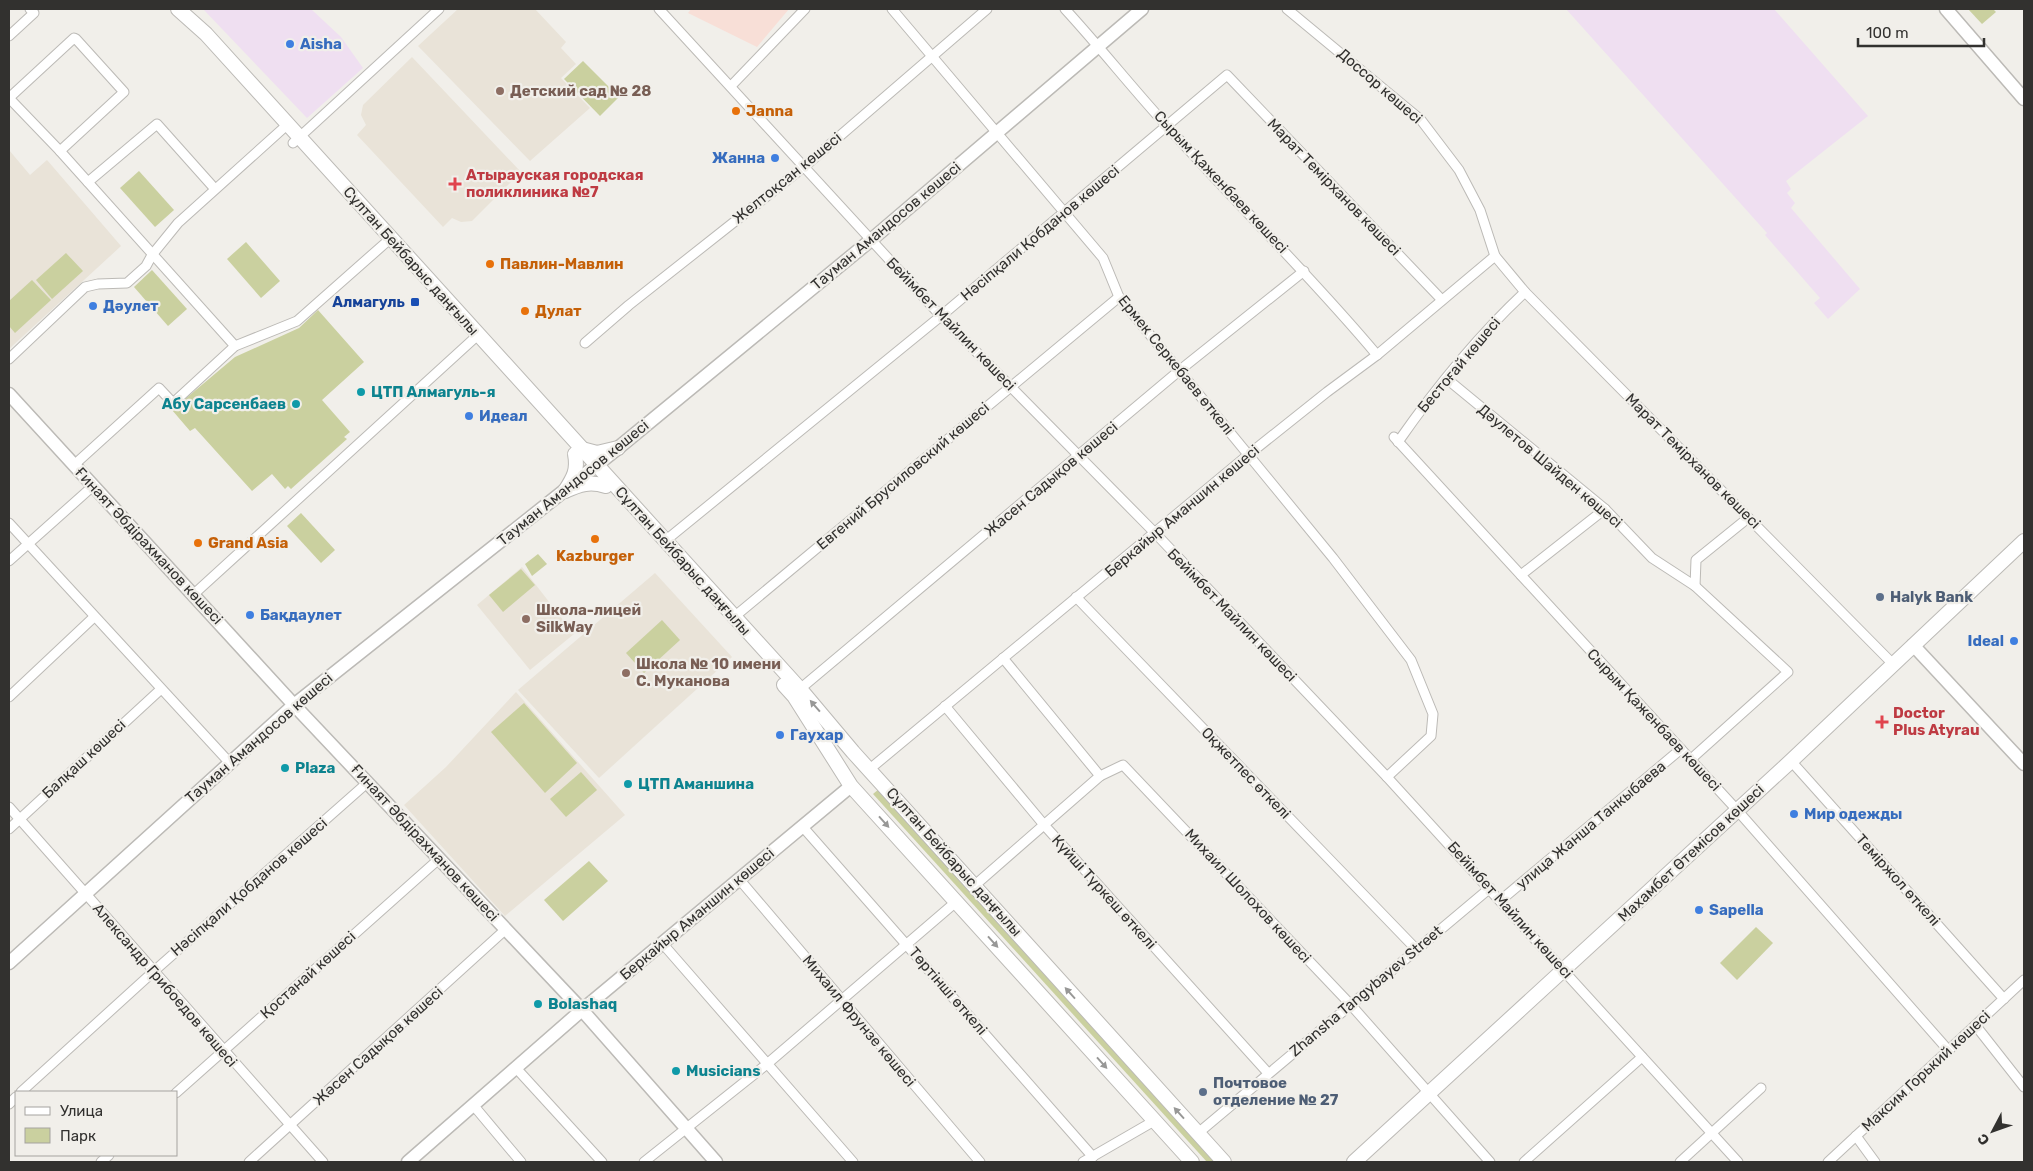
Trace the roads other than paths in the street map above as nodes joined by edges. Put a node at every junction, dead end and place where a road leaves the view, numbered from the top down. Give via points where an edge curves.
1 (30, 9) edge
2 (167, 9) edge
3 (178, 9) edge
4 (439, 9) edge
5 (659, 9) edge
6 (804, 9) edge
7 (892, 9) edge
8 (987, 9) edge
9 (1065, 9) edge
10 (1142, 9) edge
11 (1287, 9) edge
12 (1946, 9) edge
13 (9, 36) edge
14 (1100, 47) junction
15 (931, 56) junction
16 (1227, 74) joint
17 (731, 86) junction
18 (9, 98) edge
19 (2024, 99) edge
20 (1166, 126) junction
21 (285, 127) junction
22 (998, 132) junction
23 (296, 140) junction
24 (60, 151) junction
25 (805, 166) junction
26 (88, 182) junction
27 (215, 189) junction
28 (1065, 211) junction
29 (871, 240) junction
30 (388, 241) junction
31 (152, 255) junction
32 (1495, 256) junction
33 (1304, 272) junction
34 (1525, 292) junction
35 (1119, 297) junction
36 (1442, 300) junction
37 (941, 316) junction
38 (476, 337) junction
39 (584, 343) dead end
40 (235, 346) junction
41 (1378, 355) junction
42 (9, 359) edge
43 (1180, 370) junction
44 (1447, 379) junction
45 (1011, 386) junction
46 (9, 394) edge
47 (1396, 440) joint
48 (618, 448) junction
49 (578, 451) junction
50 (1248, 455) junction
51 (1078, 457) junction
52 (74, 465) junction
53 (594, 468) junction
54 (608, 484) junction
55 (93, 486) junction
56 (565, 491) junction
57 (1605, 509) junction
58 (1748, 518) junction
59 (9, 523) edge
60 (1156, 534) junction
61 (665, 541) junction
62 (2024, 541) edge
63 (28, 544) junction
64 (9, 561) edge
65 (1521, 575) junction
66 (1695, 586) junction
67 (194, 594) junction
68 (1076, 597) junction
69 (94, 617) junction
70 (734, 617) junction
71 (1913, 645) junction
72 (1003, 658) junction
73 (1893, 664) junction
74 (800, 689) junction
75 (160, 690) junction
76 (9, 697) edge
77 (294, 705) junction
78 (945, 706) junction
79 (1681, 749) junction
80 (854, 752) junction
81 (1690, 760) junction
82 (1791, 761) junction
83 (229, 762) junction
84 (2024, 764) edge
85 (838, 766) junction
86 (871, 768) junction
87 (1100, 776) junction
88 (1387, 777) junction
89 (367, 783) junction
90 (851, 786) junction
91 (9, 807) edge
92 (1737, 810) junction
93 (20, 818) junction
94 (802, 826) junction
95 (1045, 826) junction
96 (9, 828) edge
97 (440, 858) junction
98 (739, 879) junction
99 (974, 886) junction
100 (1490, 888) junction
101 (84, 893) junction
102 (1501, 900) junction
103 (957, 901) junction
104 (506, 929) junction
105 (662, 943) junction
106 (907, 944) junction
107 (1416, 949) junction
108 (9, 962) edge
109 (1564, 970) junction
110 (153, 972) junction
111 (2024, 980) edge
112 (2004, 999) junction
113 (842, 1000) junction
114 (1350, 1006) junction
115 (582, 1010) junction
116 (1976, 1026) junction
117 (223, 1051) junction
118 (1949, 1051) junction
119 (1642, 1057) junction
120 (767, 1064) junction
121 (516, 1068) junction
122 (1268, 1073) junction
123 (2024, 1087) edge
124 (1761, 1088) dead end
125 (22, 1091) edge
126 (178, 1091) edge
127 (1429, 1093) junction
128 (474, 1106) junction
129 (1154, 1121) junction
130 (291, 1125) junction
131 (685, 1129) junction
132 (1197, 1134) junction
133 (1712, 1134) junction
134 (1856, 1136) junction
135 (1093, 1157) junction
136 (249, 1162) edge
137 (323, 1162) edge
138 (408, 1162) edge
139 (522, 1162) edge
140 (602, 1162) edge
141 (644, 1162) edge
142 (716, 1162) edge
143 (853, 1162) edge
144 (980, 1162) edge
145 (1083, 1162) edge
146 (1192, 1162) edge
147 (1224, 1162) edge
148 (1354, 1162) edge
149 (1490, 1162) edge
150 (1524, 1162) edge
151 (1680, 1162) edge
152 (1738, 1162) edge
153 (1828, 1162) edge
154 (1875, 1162) edge

1 - 13 street via 34,13
2 - 21 main road, Сұлтан Бейбарыс даңғылы
3 - 21 main road, Сұлтан Бейбарыс даңғылы via 206,34
4 - 23 street
5 - 17 street, Бейімбет Майлин көшесі
6 - 17 street
7 - 15 street, Ермек Серкебаев өткелі
8 - 15 street, Желтоқсан көшесі
9 - 14 street, Сырым Қаженбаев көшесі
10 - 14 street, Тауман Амандосов көшесі
11 - 32 street, Доссор көшесі via 1421,120 1459,170 1480,210
12 - 19 street
14 - 20 street, Сырым Қаженбаев көшесі
14 - 22 street, Тауман Амандосов көшесі
15 - 22 street, Ермек Серкебаев өткелі
15 - 25 street, Желтоқсан көшесі
16 - 20 street, Нәсіпқали Қобданов көшесі
16 - 36 street, Марат Темірханов көшесі
17 - 25 street, Бейімбет Майлин көшесі
18 - 24 street
18 - 24 street via 74,38 76,40 124,92
20 - 28 street, Нәсіпқали Қобданов көшесі
20 - 33 street, Сырым Қаженбаев көшесі
21 - 23 main road, Сұлтан Бейбарыс даңғылы
21 - 27 street
22 - 28 street, Ермек Серкебаев өткелі
22 - 29 street, Тауман Амандосов көшесі
23 - 30 main road, Сұлтан Бейбарыс даңғылы
24 - 26 street
25 - 29 street, Бейімбет Майлин көшесі
25 - 39 street, Желтоқсан көшесі
26 - 27 street via 157,124
26 - 31 street
27 - 31 street via 178,223
28 - 35 street, Ермек Серкебаев өткелі via 1104,258
28 - 37 street, Нәсіпқали Қобданов көшесі
29 - 37 street, Бейімбет Майлин көшесі
29 - 48 street, Тауман Амандосов көшесі
30 - 38 main road, Сұлтан Бейбарыс даңғылы
30 - 40 street via 297,321
31 - 40 street
31 - 42 street via 146,266 127,283 85,287
32 - 34 street, Марат Темірханов көшесі
32 - 36 street, Беркайыр Аманшин көшесі
33 - 41 street, Сырым Қаженбаев көшесі
33 - 43 street, Жасен Садықов көшесі
34 - 44 street, Бестоғай көшесі via 1501,314
34 - 58 street, Марат Темірханов көшесі
35 - 43 street, Ермек Серкебаев өткелі
35 - 45 street, Евгений Брусиловский көшесі
36 - 41 street, Беркайыр Аманшин көшесі
37 - 45 street, Бейімбет Майлин көшесі
37 - 61 street, Нәсіпқали Қобданов көшесі
38 - 49 main road, Сұлтан Бейбарыс даңғылы
38 - 67 street
40 - 52 street via 173,403 159,388
41 - 50 street, Беркайыр Аманшин көшесі
43 - 50 street, Ермек Серкебаев өткелі
43 - 51 street, Жасен Садықов көшесі
44 - 47 street, Бестоғай көшесі
44 - 57 street, Дәулетов Шайден көшесі
45 - 51 street, Бейімбет Майлин көшесі
45 - 70 street, Евгений Брусиловский көшесі
46 - 52 street, Ғинаят Әбдірахманов көшесі
47 - 65 street, Сырым Қаженбаев көшесі
48 - 49 main road via 597,453
48 - 53 street, Тауман Амандосов көшесі
48 - 54 main road via 612,460
49 - 53 main road, Сұлтан Бейбарыс даңғылы
49 - 56 main road via 578,466
50 - 60 street, Беркайыр Аманшин көшесі
50 - 88 street, Ермек Серкебаев өткелі via 1412,660 1433,714 1431,736
51 - 60 street, Бейімбет Майлин көшесі
51 - 74 street, Жасен Садықов көшесі
52 - 55 street, Ғинаят Әбдірахманов көшесі
53 - 54 main road, Сұлтан Бейбарыс даңғылы
53 - 56 street, Тауман Амандосов көшесі
54 - 56 main road via 582,484
54 - 61 main road, Сұлтан Бейбарыс даңғылы
54 - 85 main road, Сұлтан Бейбарыс даңғылы via 794,696
55 - 63 street
55 - 67 street, Ғинаят Әбдірахманов көшесі
56 - 77 street, Тауман Амандосов көшесі
57 - 65 street
57 - 66 street, Дәулетов Шайден көшесі via 1652,558
58 - 66 street via 1696,560
58 - 73 street, Марат Темірханов көшесі
59 - 63 street
60 - 68 street, Беркайыр Аманшин көшесі
60 - 88 street, Бейімбет Майлин көшесі
61 - 70 main road, Сұлтан Бейбарыс даңғылы
62 - 71 main road, Махамбет Өтемісов көшесі
63 - 64 street
63 - 69 street
65 - 79 street, Сырым Қаженбаев көшесі
66 - 81 street, Дәулетов Шайден көшесі via 1788,672
67 - 77 street, Ғинаят Әбдірахманов көшесі
68 - 72 street, Беркайыр Аманшин көшесі
68 - 107 street, Оқжетпес өткелі
69 - 75 street
69 - 76 street
70 - 74 main road, Сұлтан Бейбарыс даңғылы
71 - 73 main road, Махамбет Өтемісов көшесі
71 - 84 street
72 - 78 street, Беркайыр Аманшин көшесі
72 - 87 street
73 - 82 main road, Махамбет Өтемісов көшесі
80 -> 74 main road, Сұлтан Бейбарыс даңғылы
75 - 83 street
75 - 93 street, Балқаш көшесі
77 - 83 street, Тауман Амандосов көшесі
77 - 89 street, Ғинаят Әбдірахманов көшесі
78 - 86 street, Беркайыр Аманшин көшесі
78 - 95 street, Күйші Түркеш өткелі
79 - 81 street, Сырым Қаженбаев көшесі
79 - 102 street, улица Жанша Танкыбаева
80 - 85 main road via 843,757
80 - 86 main road, Сұлтан Бейбарыс даңғылы
81 - 92 street, Сырым Қаженбаев көшесі
82 - 92 main road, Махамбет Өтемісов көшесі
82 - 112 street, Теміржол өткелі
83 - 101 street, Тауман Амандосов көшесі
85 - 90 main road, Сұлтан Бейбарыс даңғылы
86 - 99 main road, Сұлтан Бейбарыс даңғылы
87 - 95 street
87 - 114 street, Михаил Шолохов көшесі via 1123,765
88 - 100 street, Бейімбет Майлин көшесі
89 - 97 street, Ғинаят Әбдірахманов көшесі
89 - 110 street, Нәсіпқали Қобданов көшесі
90 - 94 street, Беркайыр Аманшин көшесі
90 -> 103 main road, Сұлтан Бейбарыс даңғылы
91 - 93 street, Александр Грибоедов көшесі
92 - 109 main road, Махамбет Өтемісов көшесі
92 - 118 street, Сырым Қаженбаев көшесі
93 - 96 street, Балқаш көшесі
93 - 101 street, Александр Грибоедов көшесі
94 - 98 street, Беркайыр Аманшин көшесі
94 - 106 street, Төртінші өткелі
95 - 99 street
95 - 122 street, Күйші Түркеш өткелі
97 - 104 street, Ғинаят Әбдірахманов көшесі
97 - 117 street, Қостанай көшесі
98 - 105 street, Беркайыр Аманшин көшесі
98 - 113 street, Михаил Фрунзе көшесі
132 -> 99 main road, Сұлтан Бейбарыс даңғылы
100 - 102 street, Бейімбет Майлин көшесі
100 - 107 street, Zhansha Tangybayev Street
101 - 108 street, Тауман Амандосов көшесі
101 - 110 street, Александр Грибоедов көшесі
102 - 109 street, Бейімбет Майлин көшесі
103 - 106 street
103 -> 129 main road, Сұлтан Бейбарыс даңғылы
104 - 115 street, Ғинаят Әбдірахманов көшесі
104 - 130 street, Жәсен Садықов көшесі
105 - 115 street, Беркайыр Аманшин көшесі
105 - 120 street
106 - 113 street
106 - 135 street, Төртінші өткелі
107 - 114 street, Zhansha Tangybayev Street
109 - 119 street, Бейімбет Майлин көшесі
109 - 127 main road, Махамбет Өтемісов көшесі
110 - 117 street, Александр Грибоедов көшесі
110 - 125 street, Нәсіпқали Қобданов көшесі
111 - 112 street, Максим Горький көшесі
112 - 116 street, Максим Горький көшесі
113 - 120 street
113 - 144 street, Михаил Фрунзе көшесі
114 - 122 street, Zhansha Tangybayev Street
114 - 127 street, Михаил Шолохов көшесі
115 - 121 street, Беркайыр Аманшин көшесі
115 - 131 street, Ғинаят Әбдірахманов көшесі
116 - 118 street, Максим Горький көшесі
116 - 123 street
117 - 126 street, Қостанай көшесі
117 - 130 street, Александр Грибоедов көшесі
118 - 134 street, Максим Горький көшесі
119 - 133 street, Бейімбет Майлин көшесі
119 - 150 street
120 - 131 street
120 - 143 street
121 - 128 street, Беркайыр Аманшин көшесі
121 - 140 street
122 - 132 street, Zhansha Tangybayev Street
124 - 133 street
127 - 148 main road, Махамбет Өтемісов көшесі
127 - 149 street, Михаил Шолохов көшесі
128 - 138 street, Беркайыр Аманшин көшесі
128 - 139 street
129 - 135 street
129 - 146 main road, Сұлтан Бейбарыс даңғылы
130 - 136 street, Жәсен Садықов көшесі
130 - 137 street, Александр Грибоедов көшесі
131 - 141 street
131 - 142 street, Ғинаят Әбдірахманов көшесі
132 - 147 main road, Сұлтан Бейбарыс даңғылы
133 - 151 street
133 - 152 street, Бейімбет Майлин көшесі
134 - 153 street, Максим Горький көшесі
134 - 154 street
135 - 145 street

